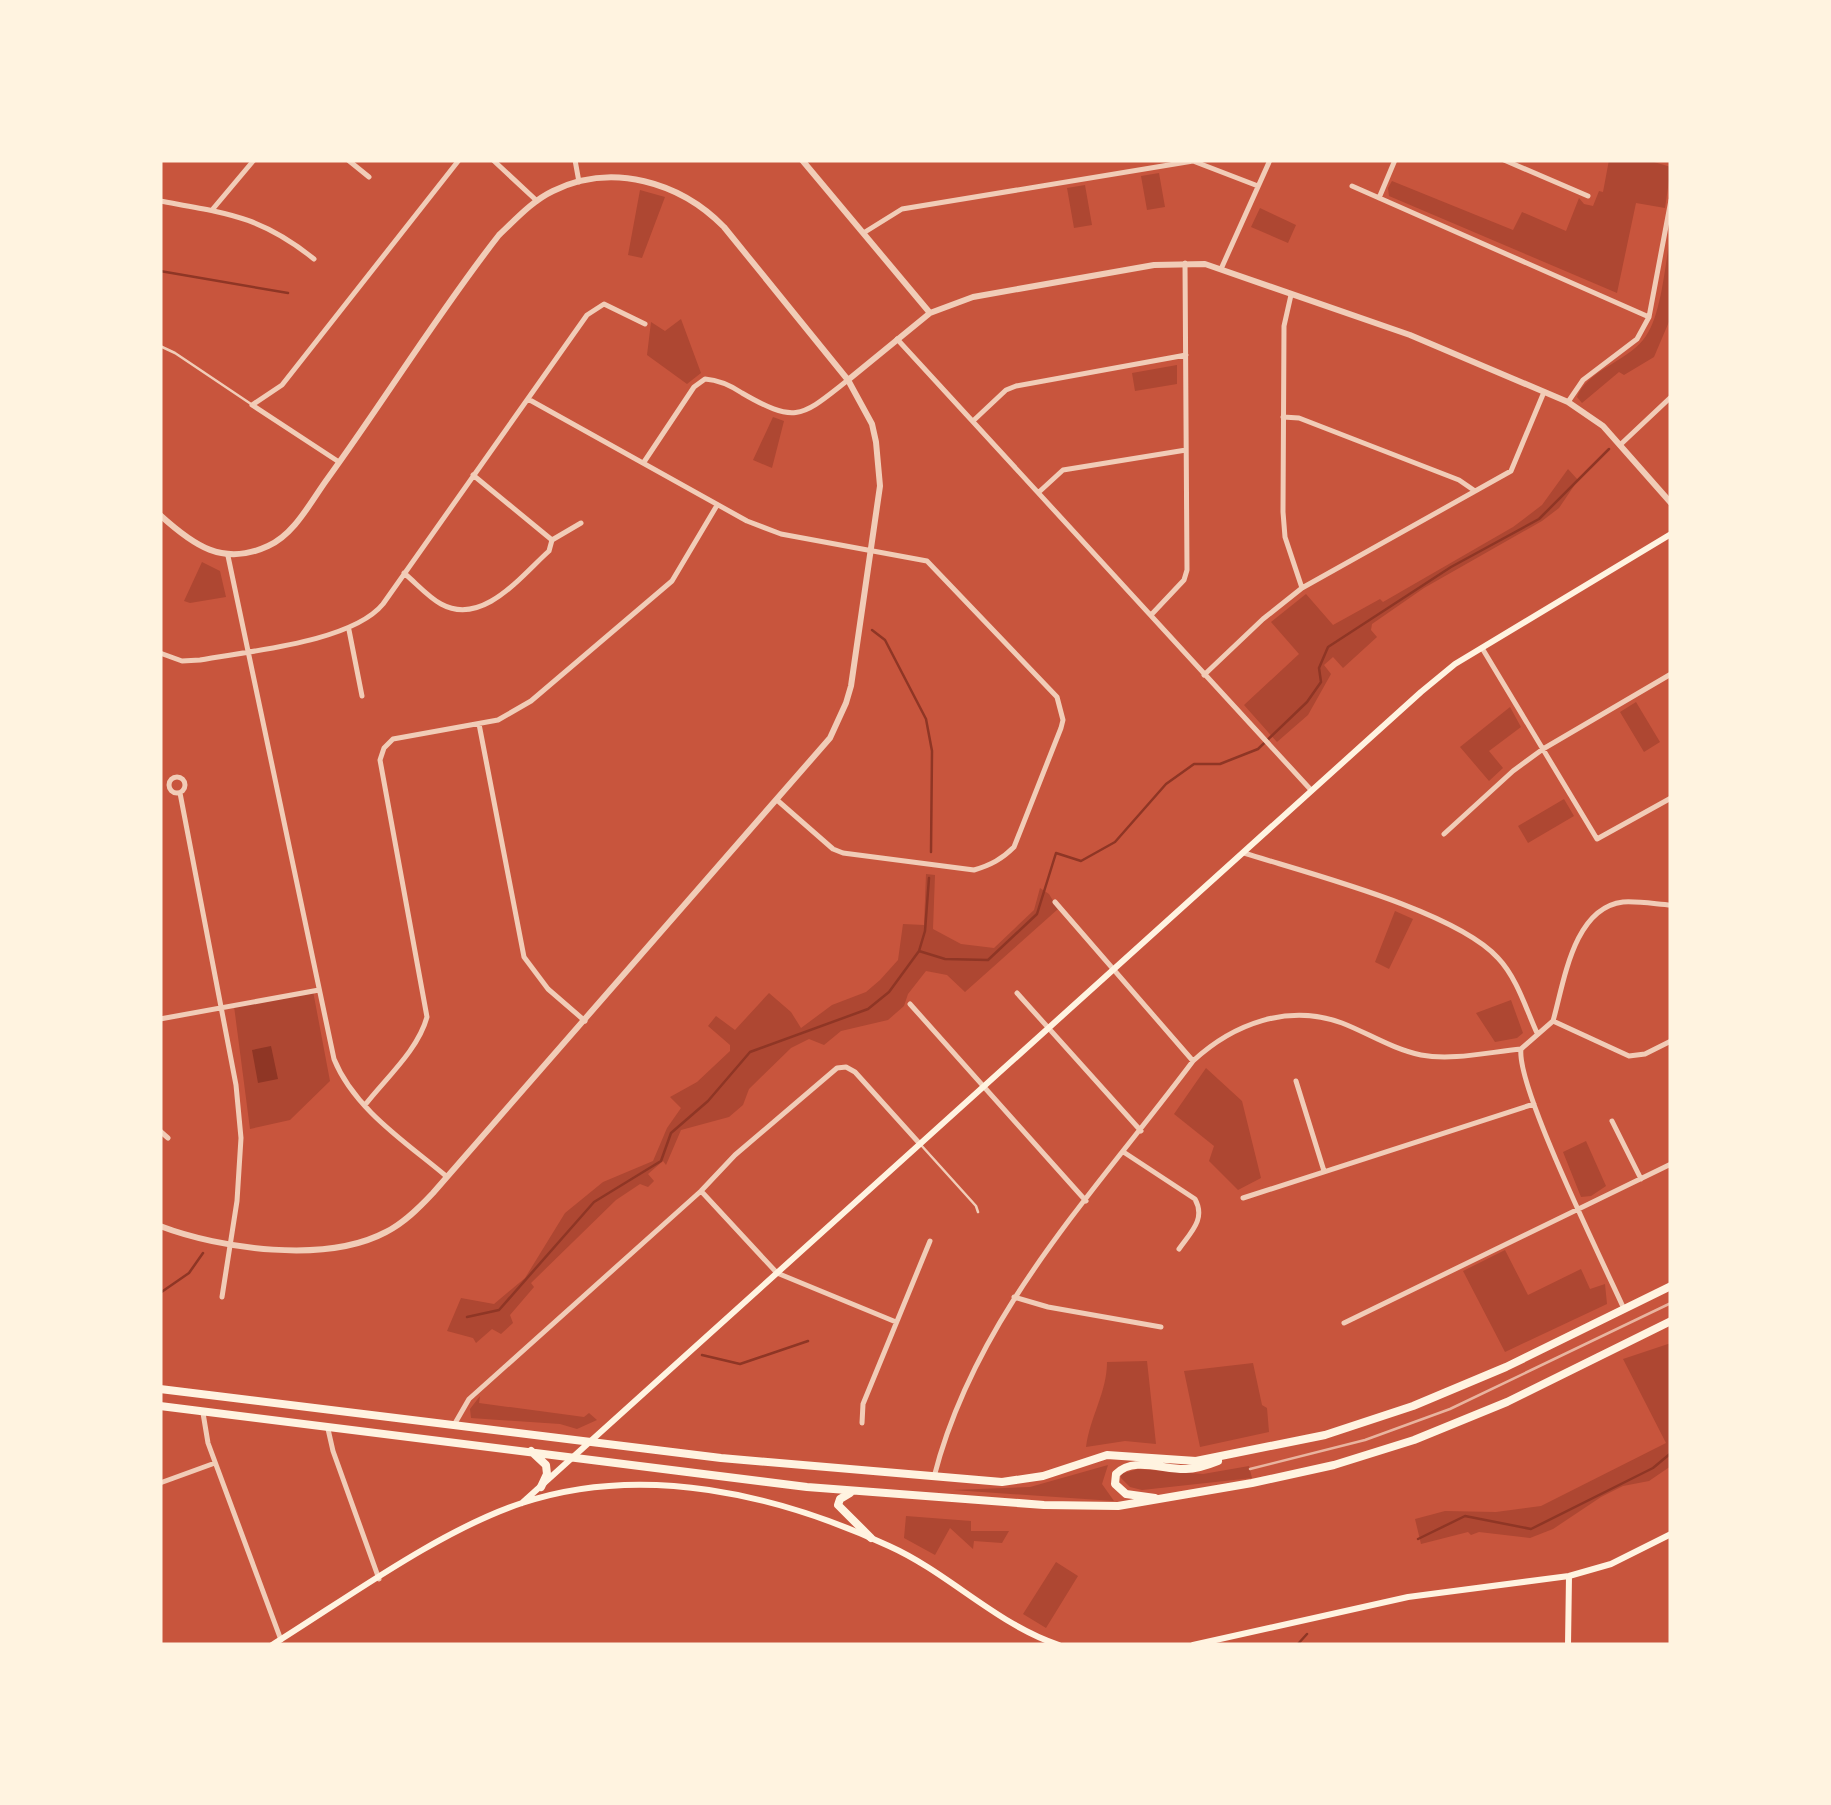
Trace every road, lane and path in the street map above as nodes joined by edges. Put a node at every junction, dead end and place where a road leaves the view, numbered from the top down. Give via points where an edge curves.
1 (254, 160) edge
2 (348, 160) edge
3 (459, 160) edge
4 (494, 160) edge
5 (575, 160) edge
6 (802, 160) edge
7 (1270, 160) edge
8 (1395, 160) edge
9 (1504, 160) edge
10 (369, 177) dead end
11 (579, 182) junction
12 (1258, 186) junction
13 (1352, 186) dead end
14 (1588, 196) dead end
15 (1378, 198) junction
16 (537, 200) junction
17 (1671, 200) edge
18 (160, 202) edge
19 (212, 210) junction
20 (865, 232) junction
21 (314, 259) dead end
22 (1186, 263) junction
23 (1221, 269) junction
24 (1292, 293) junction
25 (930, 313) junction
26 (1649, 317) junction
27 (646, 324) dead end
28 (897, 340) junction
29 (160, 346) edge
30 (1186, 355) junction
31 (848, 380) junction
32 (1544, 392) junction
33 (528, 398) junction
34 (1671, 398) edge
35 (1568, 402) junction
36 (252, 405) junction
37 (1283, 416) junction
38 (973, 421) junction
39 (1620, 445) junction
40 (1186, 450) junction
41 (339, 462) junction
42 (644, 462) junction
43 (473, 475) junction
44 (1475, 491) junction
45 (1039, 492) junction
46 (1671, 503) edge
47 (716, 506) junction
48 (160, 515) edge
49 (581, 522) dead end
50 (1671, 534) edge
51 (552, 540) junction
52 (872, 550) junction
53 (228, 556) junction
54 (404, 573) junction
55 (1302, 588) junction
56 (1151, 615) junction
57 (349, 629) junction
58 (1482, 648) junction
59 (249, 652) junction
60 (160, 653) edge
61 (1204, 674) junction
62 (1671, 674) edge
63 (362, 696) dead end
64 (479, 724) junction
65 (1543, 749) junction
66 (1312, 790) junction
67 (180, 793) dead end
68 (1671, 798) edge
69 (777, 800) junction
70 (1444, 834) dead end
71 (1242, 852) junction
72 (1055, 902) dead end
73 (1671, 905) edge
74 (1112, 970) junction
75 (319, 990) junction
76 (1018, 992) dead end
77 (910, 1004) dead end
78 (222, 1008) junction
79 (160, 1019) edge
80 (1553, 1020) junction
81 (585, 1021) junction
82 (1049, 1028) junction
83 (1537, 1033) junction
84 (1671, 1041) edge
85 (1520, 1049) junction
86 (1193, 1061) junction
87 (1296, 1080) dead end
88 (984, 1086) junction
89 (1534, 1104) junction
90 (365, 1105) junction
91 (1612, 1121) dead end
92 (160, 1131) edge
93 (1141, 1131) junction
94 (168, 1138) dead end
95 (920, 1144) junction
96 (1124, 1152) junction
97 (1671, 1164) edge
98 (1324, 1171) junction
99 (446, 1176) junction
100 (1640, 1178) junction
101 (700, 1191) junction
102 (1243, 1198) dead end
103 (1086, 1201) junction
104 (1579, 1208) junction
105 (978, 1212) dead end
106 (160, 1223) edge
107 (930, 1240) dead end
108 (230, 1245) junction
109 (1179, 1249) dead end
110 (778, 1273) junction
111 (1671, 1286) edge
112 (1014, 1296) junction
113 (222, 1297) dead end
114 (1624, 1309) junction
115 (1671, 1321) edge
116 (896, 1322) junction
117 (1344, 1323) dead end
118 (1161, 1327) dead end
119 (160, 1389) edge
120 (160, 1406) edge
121 (203, 1413) junction
122 (862, 1424) dead end
123 (454, 1426) junction
124 (328, 1428) junction
125 (591, 1442) junction
126 (527, 1450) junction
127 (1240, 1454) junction
128 (577, 1456) junction
129 (215, 1462) junction
130 (934, 1477) junction
131 (160, 1483) edge
132 (542, 1487) junction
133 (853, 1491) junction
134 (1169, 1498) junction
135 (522, 1502) junction
136 (1671, 1534) edge
137 (871, 1538) junction
138 (1568, 1576) junction
139 (379, 1578) junction
140 (281, 1640) junction
141 (272, 1645) edge
142 (1058, 1645) edge
143 (1193, 1645) edge
144 (1568, 1645) edge

1 - 19 street
2 - 10 street
3 - 36 street via 282,385
4 - 16 street
5 - 11 street
6 - 20 street
7 - 12 street
8 - 15 street
9 - 14 street
11 - 16 street
11 - 31 street via 632,178 664,186 709,212
12 - 20 street via 1193,161 902,210
12 - 23 street
13 - 15 street
15 - 26 street
16 - 41 street via 474,268
17 - 26 street
18 - 19 street
19 - 21 street via 262,224
20 - 25 street
22 - 23 street
22 - 25 street via 984,295
22 - 30 street
23 - 24 street
24 - 32 street
24 - 37 street via 1284,326
25 - 28 street
26 - 35 street via 1637,340 1584,380
27 - 33 street via 612,306 592,310
28 - 31 street
28 - 38 street
29 - 36 lane
30 - 38 street via 1016,386
30 - 40 street
31 - 42 street via 795,415 705,379
31 - 52 street via 876,442 880,486
32 - 35 street
32 - 44 street via 1511,471
33 - 42 street
33 - 43 street
34 - 39 street
35 - 39 street
36 - 41 street
37 - 44 street
37 - 55 street via 1285,537
38 - 45 street
39 - 46 street
40 - 45 street via 1063,470
40 - 56 street via 1188,570
41 - 53 street via 281,539
42 - 47 street
43 - 51 street
43 - 54 street
44 - 55 street
45 - 56 street
47 - 52 street via 781,534
47 - 64 street via 672,581 531,701
48 - 53 street via 203,549
49 - 51 street
50 - 58 main road
51 - 54 street via 549,551 494,600 469,610 441,604
52 - 69 street via 846,704 830,738
52 - 69 street via 927,561 1054,691 1061,728 1014,847 986,867 842,853
53 - 59 street
54 - 57 street via 375,614
55 - 61 street
56 - 61 street
57 - 59 street
57 - 63 street
58 - 65 street
58 - 66 main road via 1432,682
59 - 60 street via 182,660
59 - 75 street
61 - 66 street
62 - 65 street
64 - 81 street via 524,957
64 - 90 street via 393,739 381,754 427,1016 409,1051
65 - 68 street via 1597,838
65 - 70 street
66 - 71 main road
67 - 78 street
69 - 81 street
71 - 74 main road
71 - 83 street via 1407,907 1477,940 1501,961
72 - 74 street
73 - 80 street via 1621,902 1590,921
74 - 82 main road
74 - 86 street
75 - 78 street
75 - 90 street via 334,1059
76 - 82 street
77 - 88 street
78 - 79 street
78 - 108 street via 241,1138
80 - 83 street
80 - 84 street via 1629,1056
81 - 99 street
82 - 88 main road
82 - 93 street
83 - 85 street
85 - 86 street via 1421,1055 1342,1023 1284,1016 1224,1034
85 - 89 street
86 - 93 street
87 - 98 street
88 - 95 main road
88 - 103 street
89 - 98 street
89 - 104 street
90 - 99 street
91 - 100 street
92 - 94 street
93 - 96 street
95 - 101 street via 855,1072 837,1068
95 - 105 lane
95 - 110 main road
96 - 103 street
96 - 109 street via 1195,1199 1199,1220
97 - 100 street
98 - 102 street
99 - 108 street via 401,1223 361,1242 292,1249
100 - 104 street
101 - 110 street
101 - 123 street via 469,1398
103 - 112 street
104 - 114 street
104 - 117 street
106 - 108 street
107 - 116 street
108 - 113 street
110 - 116 street
110 - 125 main road
111 - 114 main road
112 - 118 street
112 - 130 street via 966,1382
114 - 127 main road via 1413,1406
115 - 134 main road via 1412,1441 1334,1465
116 - 122 street via 863,1404
119 - 123 main road
120 - 121 main road
121 - 124 main road
121 - 129 street
123 - 125 main road
124 - 126 main road
124 - 139 street
125 - 128 main road
125 - 130 main road
126 - 128 main road
126 - 132 main road via 544,1462
127 - 130 main road via 1196,1461 1108,1455 1002,1482
127 - 134 main road via 1194,1468 1133,1465 1116,1474 1116,1486 1126,1494
128 - 132 main road
128 - 133 main road
129 - 131 street
129 - 140 street
132 - 135 main road
133 - 134 main road via 1070,1506
133 - 137 main road via 838,1505
135 - 137 main road via 612,1486 692,1487 768,1502
135 - 139 main road
136 - 138 main road via 1611,1564
137 - 142 main road
138 - 143 main road via 1408,1598
138 - 144 main road
139 - 140 main road
140 - 141 main road

